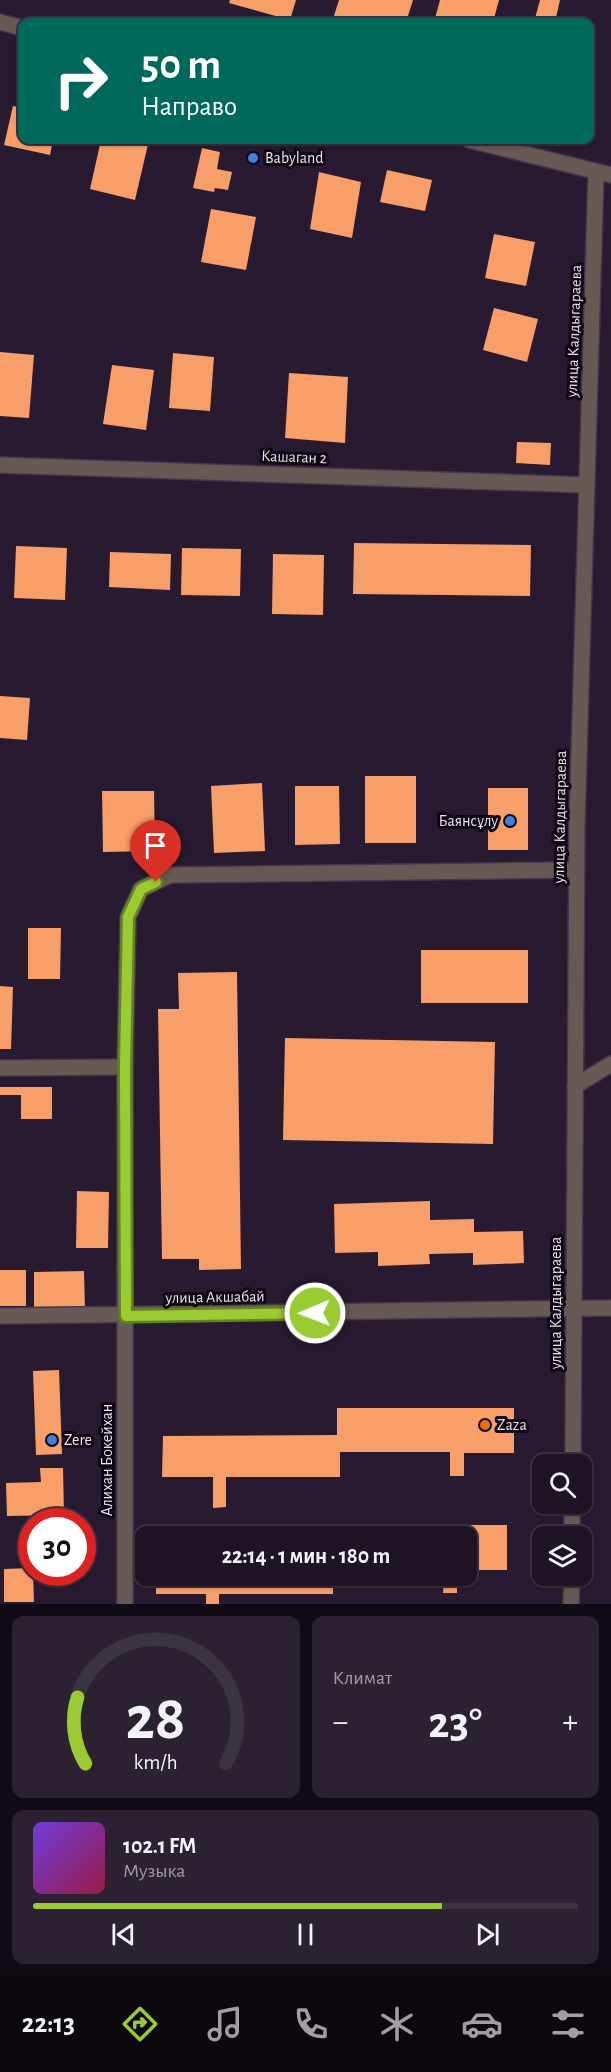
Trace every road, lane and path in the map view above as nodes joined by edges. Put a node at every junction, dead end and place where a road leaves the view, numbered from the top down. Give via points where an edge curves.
1 (1, 26) edge
2 (18, 28) edge
3 (484, 144) edge
4 (604, 173) edge
5 (0, 465) edge
6 (587, 484) junction
7 (576, 870) junction
8 (611, 1064) edge
9 (125, 1067) junction
10 (0, 1068) edge
11 (575, 1086) junction
12 (611, 1308) edge
13 (574, 1310) junction
14 (0, 1316) edge
15 (126, 1316) junction
16 (573, 1454) edge
17 (572, 1586) edge
18 (125, 1604) edge
19 (571, 1604) edge

1 - 2 street
3 - 4 street
4 - 6 street, улица Калдыгараева
5 - 6 street, Кашаган 2
6 - 7 street, улица Калдыгараева
7 - 9 street, Алихан Бокейхан via 170,875 141,889 128,917
7 - 11 street, улица Калдыгараева
8 - 11 street
9 - 10 street
9 - 15 street, Алихан Бокейхан
11 - 13 street, улица Калдыгараева
12 - 13 street, улица Акшабай
13 - 15 street, улица Акшабай
13 - 16 street, улица Калдыгараева
14 - 15 street, улица Акшабай
15 - 18 street, Алихан Бокейхан
17 - 19 street

